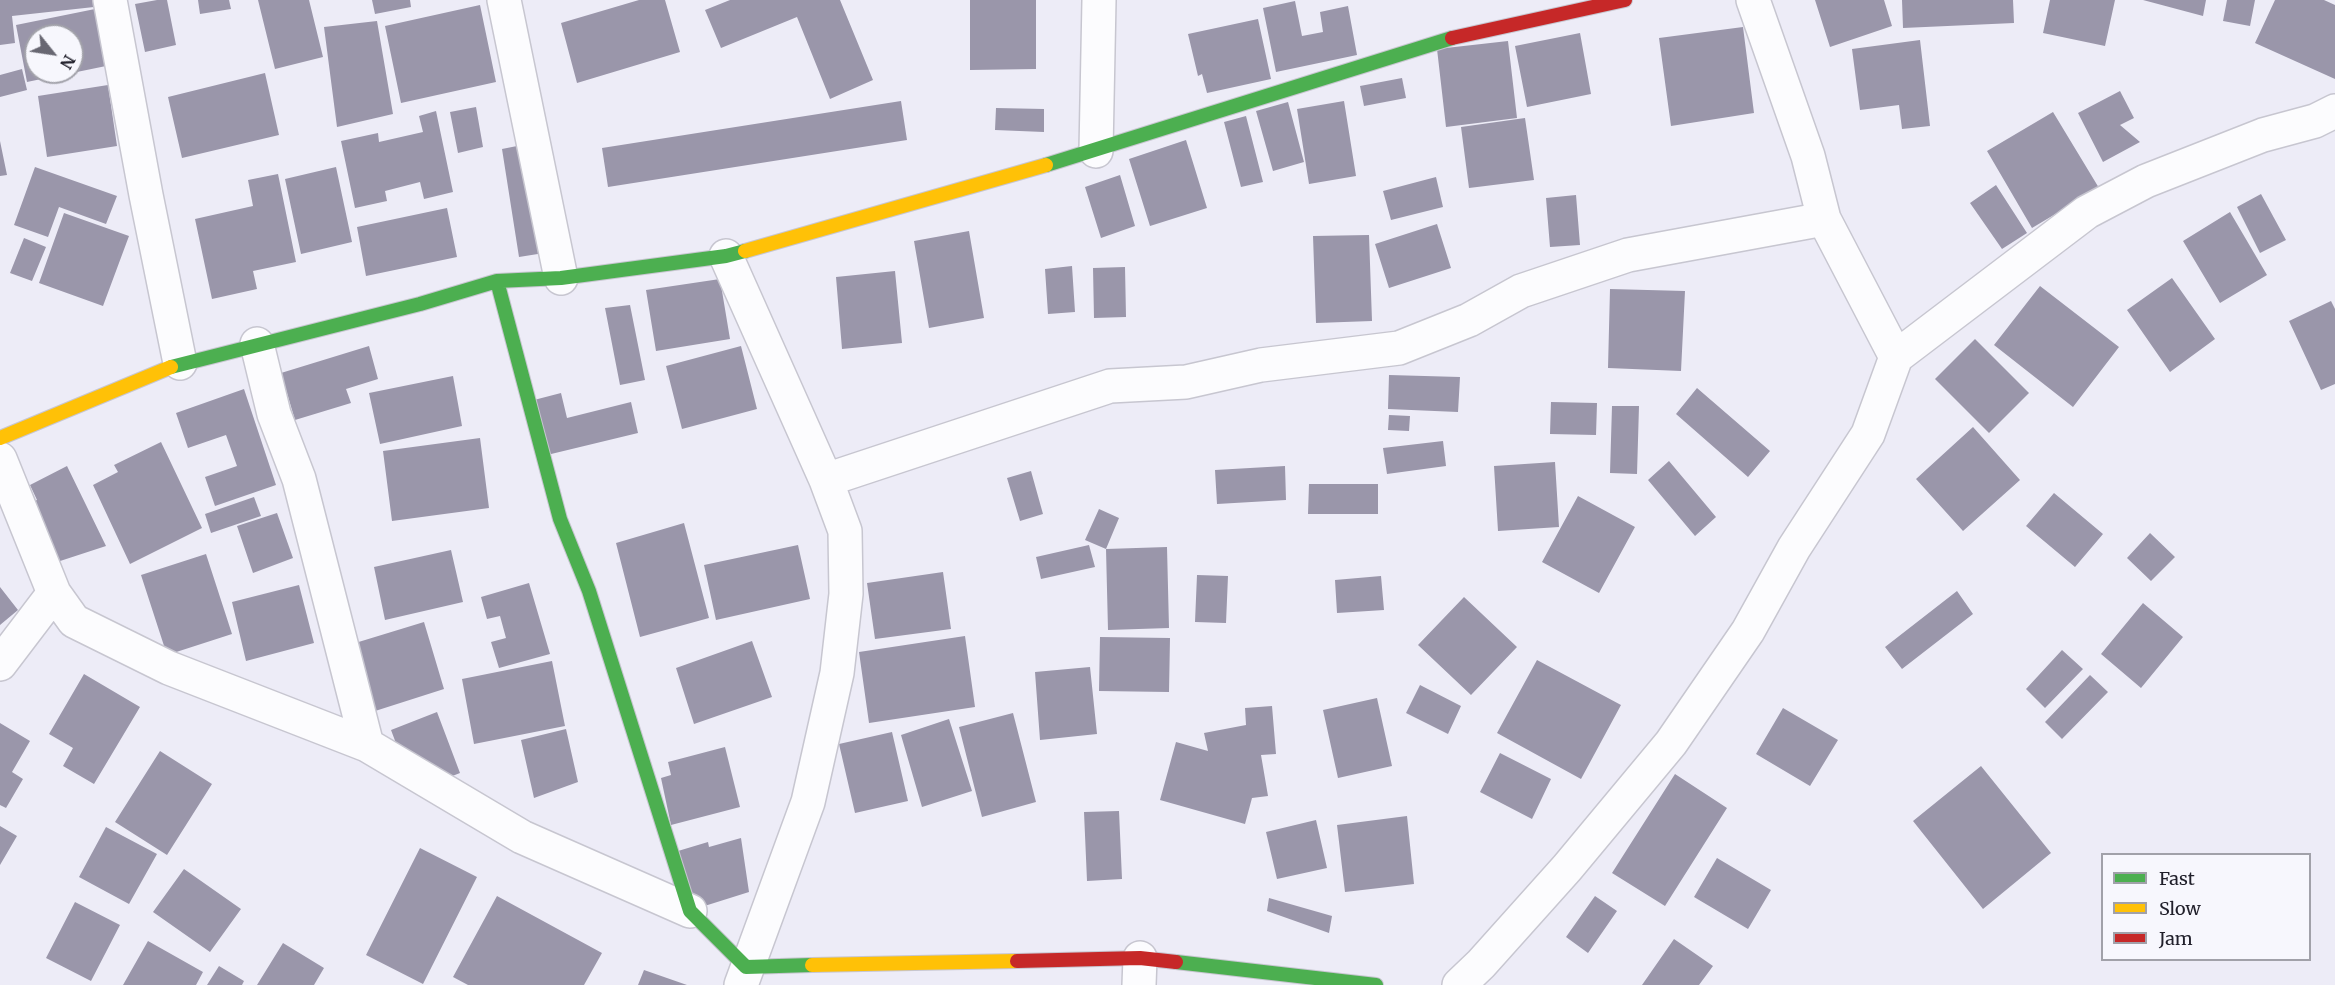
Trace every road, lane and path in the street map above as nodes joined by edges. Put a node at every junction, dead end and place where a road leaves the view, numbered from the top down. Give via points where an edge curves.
1 (110, 0) edge
2 (504, 0) edge
3 (1099, 0) edge
4 (1626, 0) edge
5 (1753, 0) edge
6 (2335, 111) edge
7 (1096, 151) junction
8 (1824, 219) junction
9 (726, 256) junction
10 (561, 278) junction
11 (497, 281) junction
12 (257, 344) junction
13 (1896, 357) junction
14 (180, 363) junction
15 (0, 438) edge
16 (0, 459) edge
17 (826, 480) junction
18 (54, 593) junction
19 (0, 664) edge
20 (367, 745) junction
21 (690, 911) junction
22 (1139, 972) edge
23 (743, 976) edge
24 (1376, 985) edge
25 (1459, 985) edge

1 - 14 street
2 - 10 street
3 - 7 street
4 - 7 street via 1443,40
5 - 8 street via 1808,156
6 - 13 street via 2146,181 2087,212
7 - 9 street
8 - 13 street
8 - 17 street via 1628,255 1521,291 1469,320 1399,348 1261,365 1186,382 1110,386
9 - 10 street
9 - 17 street
10 - 11 street
11 - 12 street
11 - 21 street via 560,519 590,591
12 - 14 street
12 - 20 street via 274,414 299,479
13 - 25 street via 1868,434 1794,548 1748,632 1671,742 1574,861
14 - 15 street
16 - 18 street
17 - 23 street via 845,531 846,594 837,673 808,802
18 - 19 street
18 - 20 street via 74,621 169,668
20 - 21 street via 522,837
21 - 23 street
22 - 23 street
22 - 24 street

